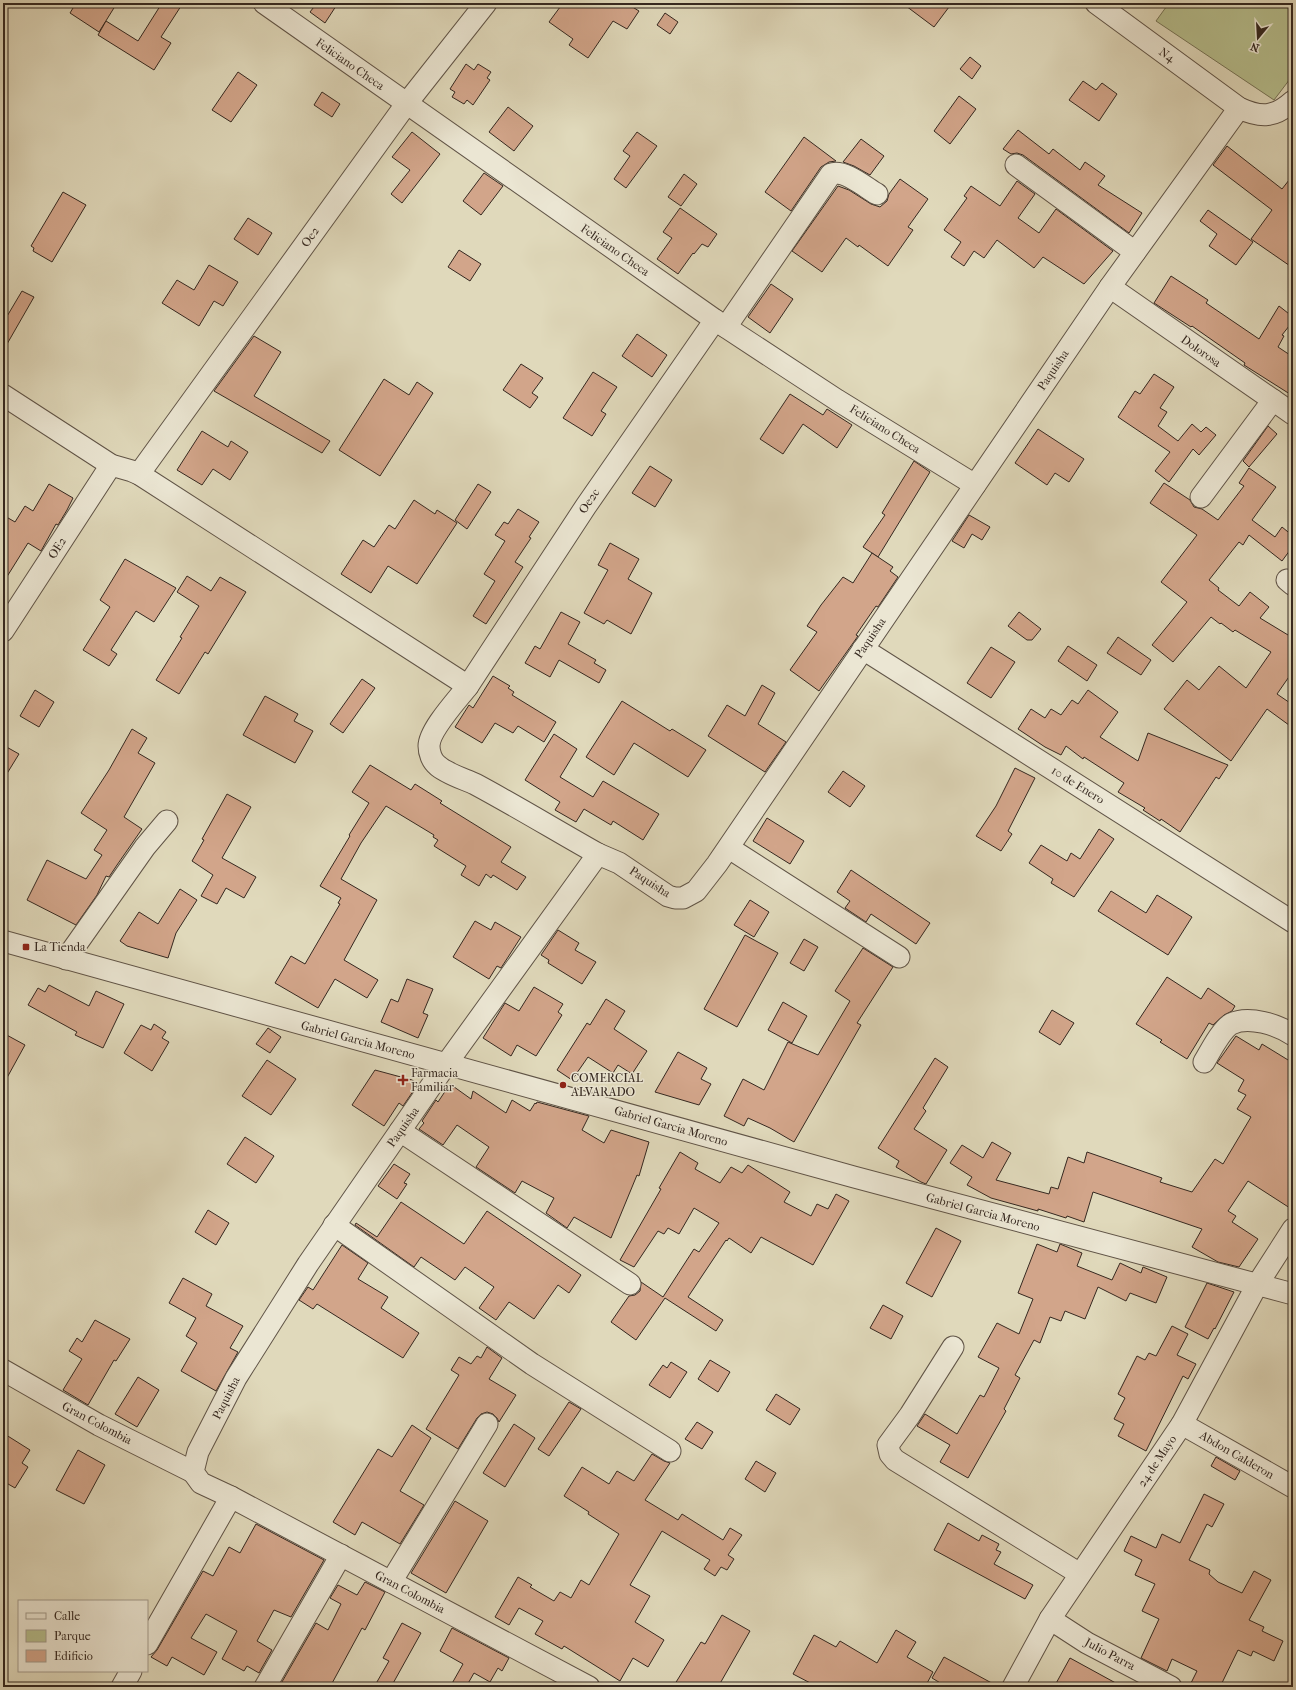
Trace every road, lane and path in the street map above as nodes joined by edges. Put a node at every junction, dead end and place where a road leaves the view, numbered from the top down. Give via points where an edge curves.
1 (264, 3) edge
2 (486, 3) edge
3 (1096, 3) edge
4 (1293, 102) edge
5 (407, 104) junction
6 (1239, 108) junction
7 (1016, 165) dead end
8 (877, 194) dead end
9 (1135, 252) junction
10 (1110, 287) junction
11 (721, 323) junction
12 (3, 395) edge
13 (1273, 400) junction
14 (1293, 414) edge
15 (111, 465) junction
16 (139, 474) junction
17 (975, 485) junction
18 (1201, 497) dead end
19 (3, 631) edge
20 (863, 649) junction
21 (468, 686) junction
22 (167, 821) dead end
23 (729, 848) junction
24 (598, 854) junction
25 (1293, 922) edge
26 (3, 941) edge
27 (899, 957) dead end
28 (66, 959) junction
29 (1293, 1036) edge
30 (1204, 1062) dead end
31 (447, 1063) junction
32 (400, 1131) junction
33 (334, 1225) junction
34 (1293, 1230) edge
35 (630, 1284) dead end
36 (1257, 1285) junction
37 (1293, 1294) edge
38 (953, 1347) dead end
39 (3, 1370) edge
40 (487, 1424) dead end
41 (1182, 1424) junction
42 (670, 1451) dead end
43 (193, 1472) junction
44 (1293, 1487) edge
45 (231, 1497) junction
46 (341, 1555) junction
47 (1080, 1574) junction
48 (391, 1582) junction
49 (1050, 1619) junction
50 (148, 1642) edge
51 (130, 1672) edge
52 (122, 1687) edge
53 (265, 1687) edge
54 (589, 1687) edge
55 (1013, 1687) edge
56 (1171, 1687) edge

1 - 5 street, Feliciano Checa
2 - 5 street, Oe2
3 - 6 street, N4
4 - 6 street via 1277,113 1266,116 1253,115
5 - 11 street, Feliciano Checa
5 - 16 street, Oe2
6 - 9 street, Paquisha
7 - 9 street
8 - 11 street, Oe2c via 843,174 831,174
9 - 10 street, Paquisha
10 - 13 street, Dolorosa
10 - 17 street, Paquisha
11 - 17 street, Feliciano Checa via 838,400
11 - 21 street, Oe2c via 586,506
12 - 15 street
13 - 14 street, Dolorosa
13 - 18 street
15 - 16 street
15 - 19 street, OE2
16 - 21 street
17 - 20 street, Paquisha
20 - 23 street, Paquisha
20 - 25 street, 10 de Enero
21 - 24 street, Oe2c via 430,738 431,757 436,765
22 - 28 street via 145,847
23 - 24 street, Paquisha via 696,891 683,898 668,896 619,863
23 - 27 street
24 - 31 street, Paquisha
26 - 28 street, Gabriel Garcia Moreno
28 - 31 street, Gabriel Garcia Moreno
29 - 30 street via 1266,1023 1246,1019 1230,1025 1218,1038
31 - 32 street, Paquisha
31 - 36 street, Gabriel Garcia Moreno via 862,1179
32 - 33 street, Paquisha
32 - 35 street
33 - 42 street via 532,1364
33 - 43 street, Paquisha via 236,1378 198,1452
34 - 36 street, 24 de Mayo
36 - 37 street, Gabriel Garcia Moreno
36 - 41 street, 24 de Mayo
38 - 47 street via 888,1445 890,1454
39 - 43 street, Gran Colombia via 99,1425
40 - 48 street
41 - 44 street, Abdon Calderon
41 - 47 street, 24 de Mayo
43 - 45 street via 201,1483
45 - 46 street, Gran Colombia
45 - 50 street
46 - 48 street, Gran Colombia
46 - 53 street
47 - 49 street, 24 de Mayo
48 - 54 street, Gran Colombia
49 - 55 street, 24 de Mayo
49 - 56 street, Julio Parra via 1087,1643
51 - 52 street

